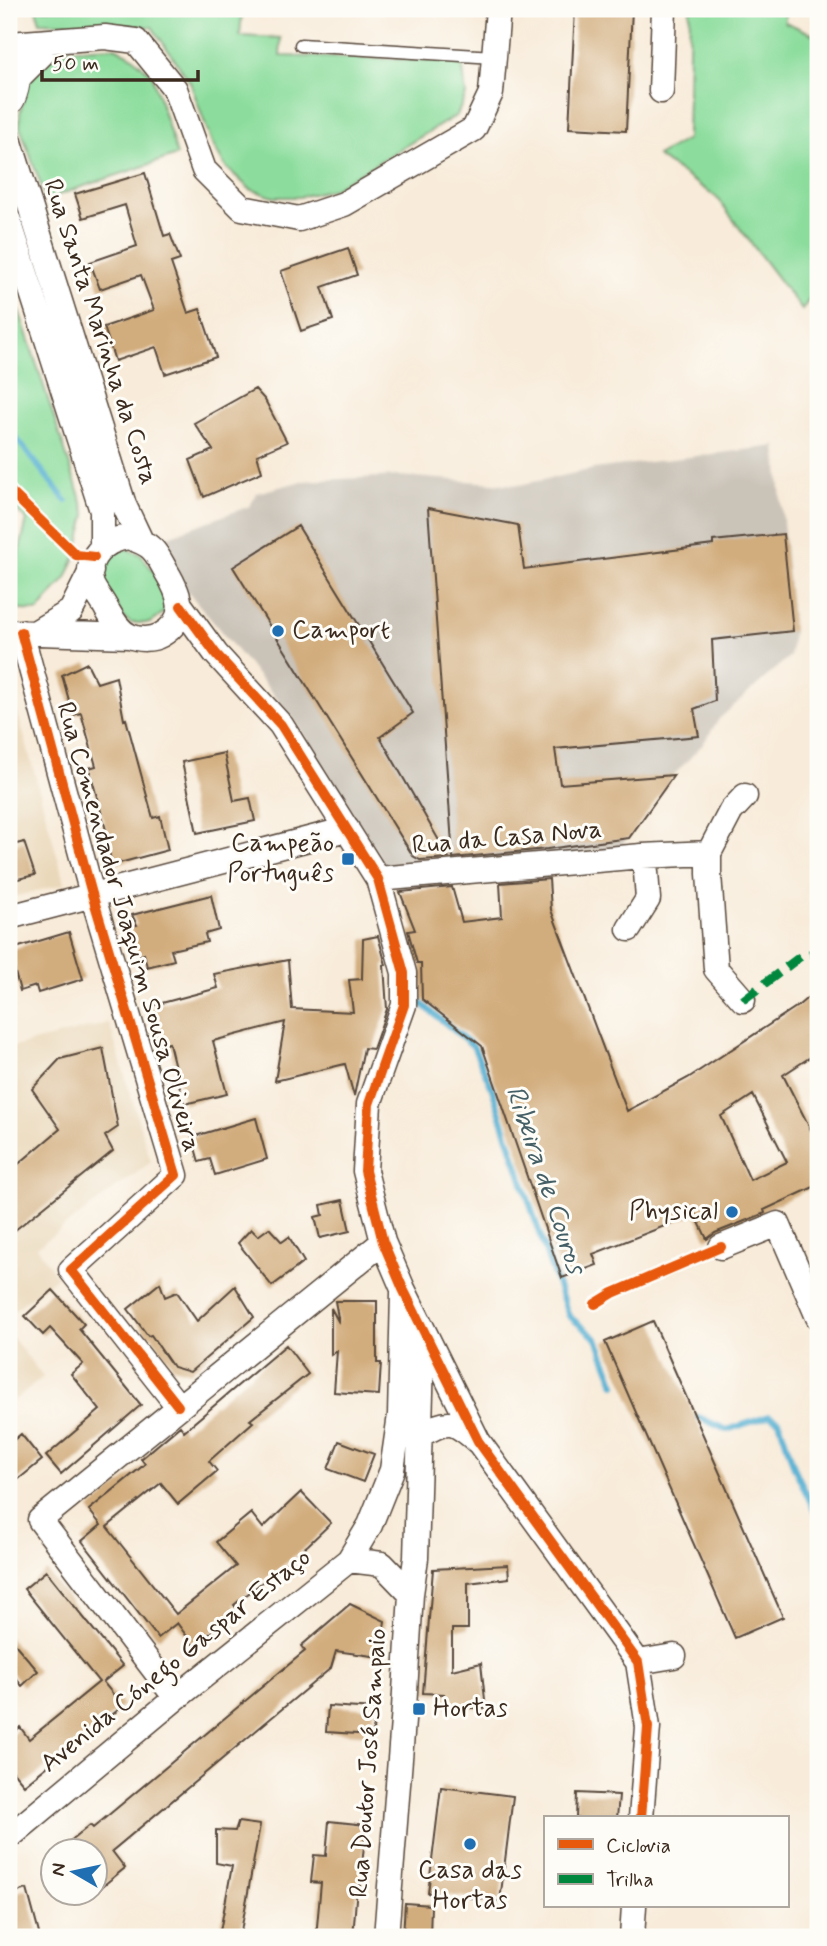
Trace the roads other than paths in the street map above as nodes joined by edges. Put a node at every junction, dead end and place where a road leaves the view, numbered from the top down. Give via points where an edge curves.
1 (498, 9) edge
2 (664, 9) edge
3 (54, 42) junction
4 (9, 44) edge
5 (301, 45) dead end
6 (494, 57) junction
7 (10, 86) edge
8 (661, 91) dead end
9 (9, 139) edge
10 (9, 221) edge
11 (141, 541) junction
12 (102, 546) junction
13 (91, 571) junction
14 (181, 606) junction
15 (22, 632) edge
16 (130, 636) junction
17 (157, 637) junction
18 (216, 654) junction
19 (745, 796) dead end
20 (346, 829) junction
21 (709, 853) junction
22 (642, 856) junction
23 (377, 879) junction
24 (92, 894) junction
25 (9, 917) edge
26 (629, 929) dead end
27 (743, 1000) dead end
28 (383, 1242) junction
29 (721, 1247) dead end
30 (403, 1289) junction
31 (815, 1301) edge
32 (178, 1406) junction
33 (420, 1435) junction
34 (478, 1441) junction
35 (349, 1560) junction
36 (411, 1594) junction
37 (674, 1656) dead end
38 (638, 1662) junction
39 (176, 1698) junction
40 (641, 1816) edge
41 (9, 1837) edge
42 (634, 1908) edge
43 (386, 1937) edge
44 (632, 1937) edge

1 - 6 street
2 - 8 street
3 - 4 street
3 - 6 street via 105,37 136,41 176,89 204,170 242,208 299,219 344,204 474,129 491,93
3 - 7 street
5 - 6 lane
9 - 11 street, Rua Santa Marinha da Costa via 121,496
10 - 12 street, Rua Santa Marinha da Costa via 102,511
11 - 12 street via 128,537
11 - 14 street via 153,549
12 - 13 street
13 - 15 street via 71,611
13 - 16 street via 92,585 118,628
14 - 17 street via 169,630
14 - 18 street, Rua Doutor José Sampaio
15 - 16 street
15 - 24 street, Rua Comendador Joaquim Sousa Oliveira
16 - 17 street
17 - 18 street, Rua Doutor José Sampaio
18 - 20 street, Rua Doutor José Sampaio via 281,724
19 - 21 street
20 - 23 street, Rua Doutor José Sampaio
20 - 24 street
21 - 22 street, Rua da Casa Nova
21 - 27 street via 716,968
22 - 23 street, Rua da Casa Nova
22 - 26 street, Rua da Casa Nova via 648,899
23 - 28 street, Rua Doutor José Sampaio via 404,972 404,1005 369,1104 365,1171
24 - 25 street
24 - 32 street, Rua Comendador Joaquim Sousa Oliveira via 176,1175 72,1270
28 - 30 street, Rua Doutor José Sampaio
28 - 32 street
29 - 31 street via 778,1224
30 - 33 street, Rua Doutor José Sampaio via 422,1360
30 - 34 street, Rua Doutor José Sampaio
30 - 35 street, Rua Doutor José Sampaio via 400,1415 392,1470 370,1525
32 - 39 street via 40,1520
33 - 34 street via 440,1424 458,1425
33 - 36 street, Rua Doutor José Sampaio
34 - 38 street, Rua Doutor José Sampaio
35 - 36 street via 382,1563
35 - 39 street, Avenida Cónego Gaspar Estaço
36 - 43 street, Rua Doutor José Sampaio
37 - 38 street
38 - 40 street via 648,1727
39 - 41 street, Avenida Cónego Gaspar Estaço
42 - 44 street

